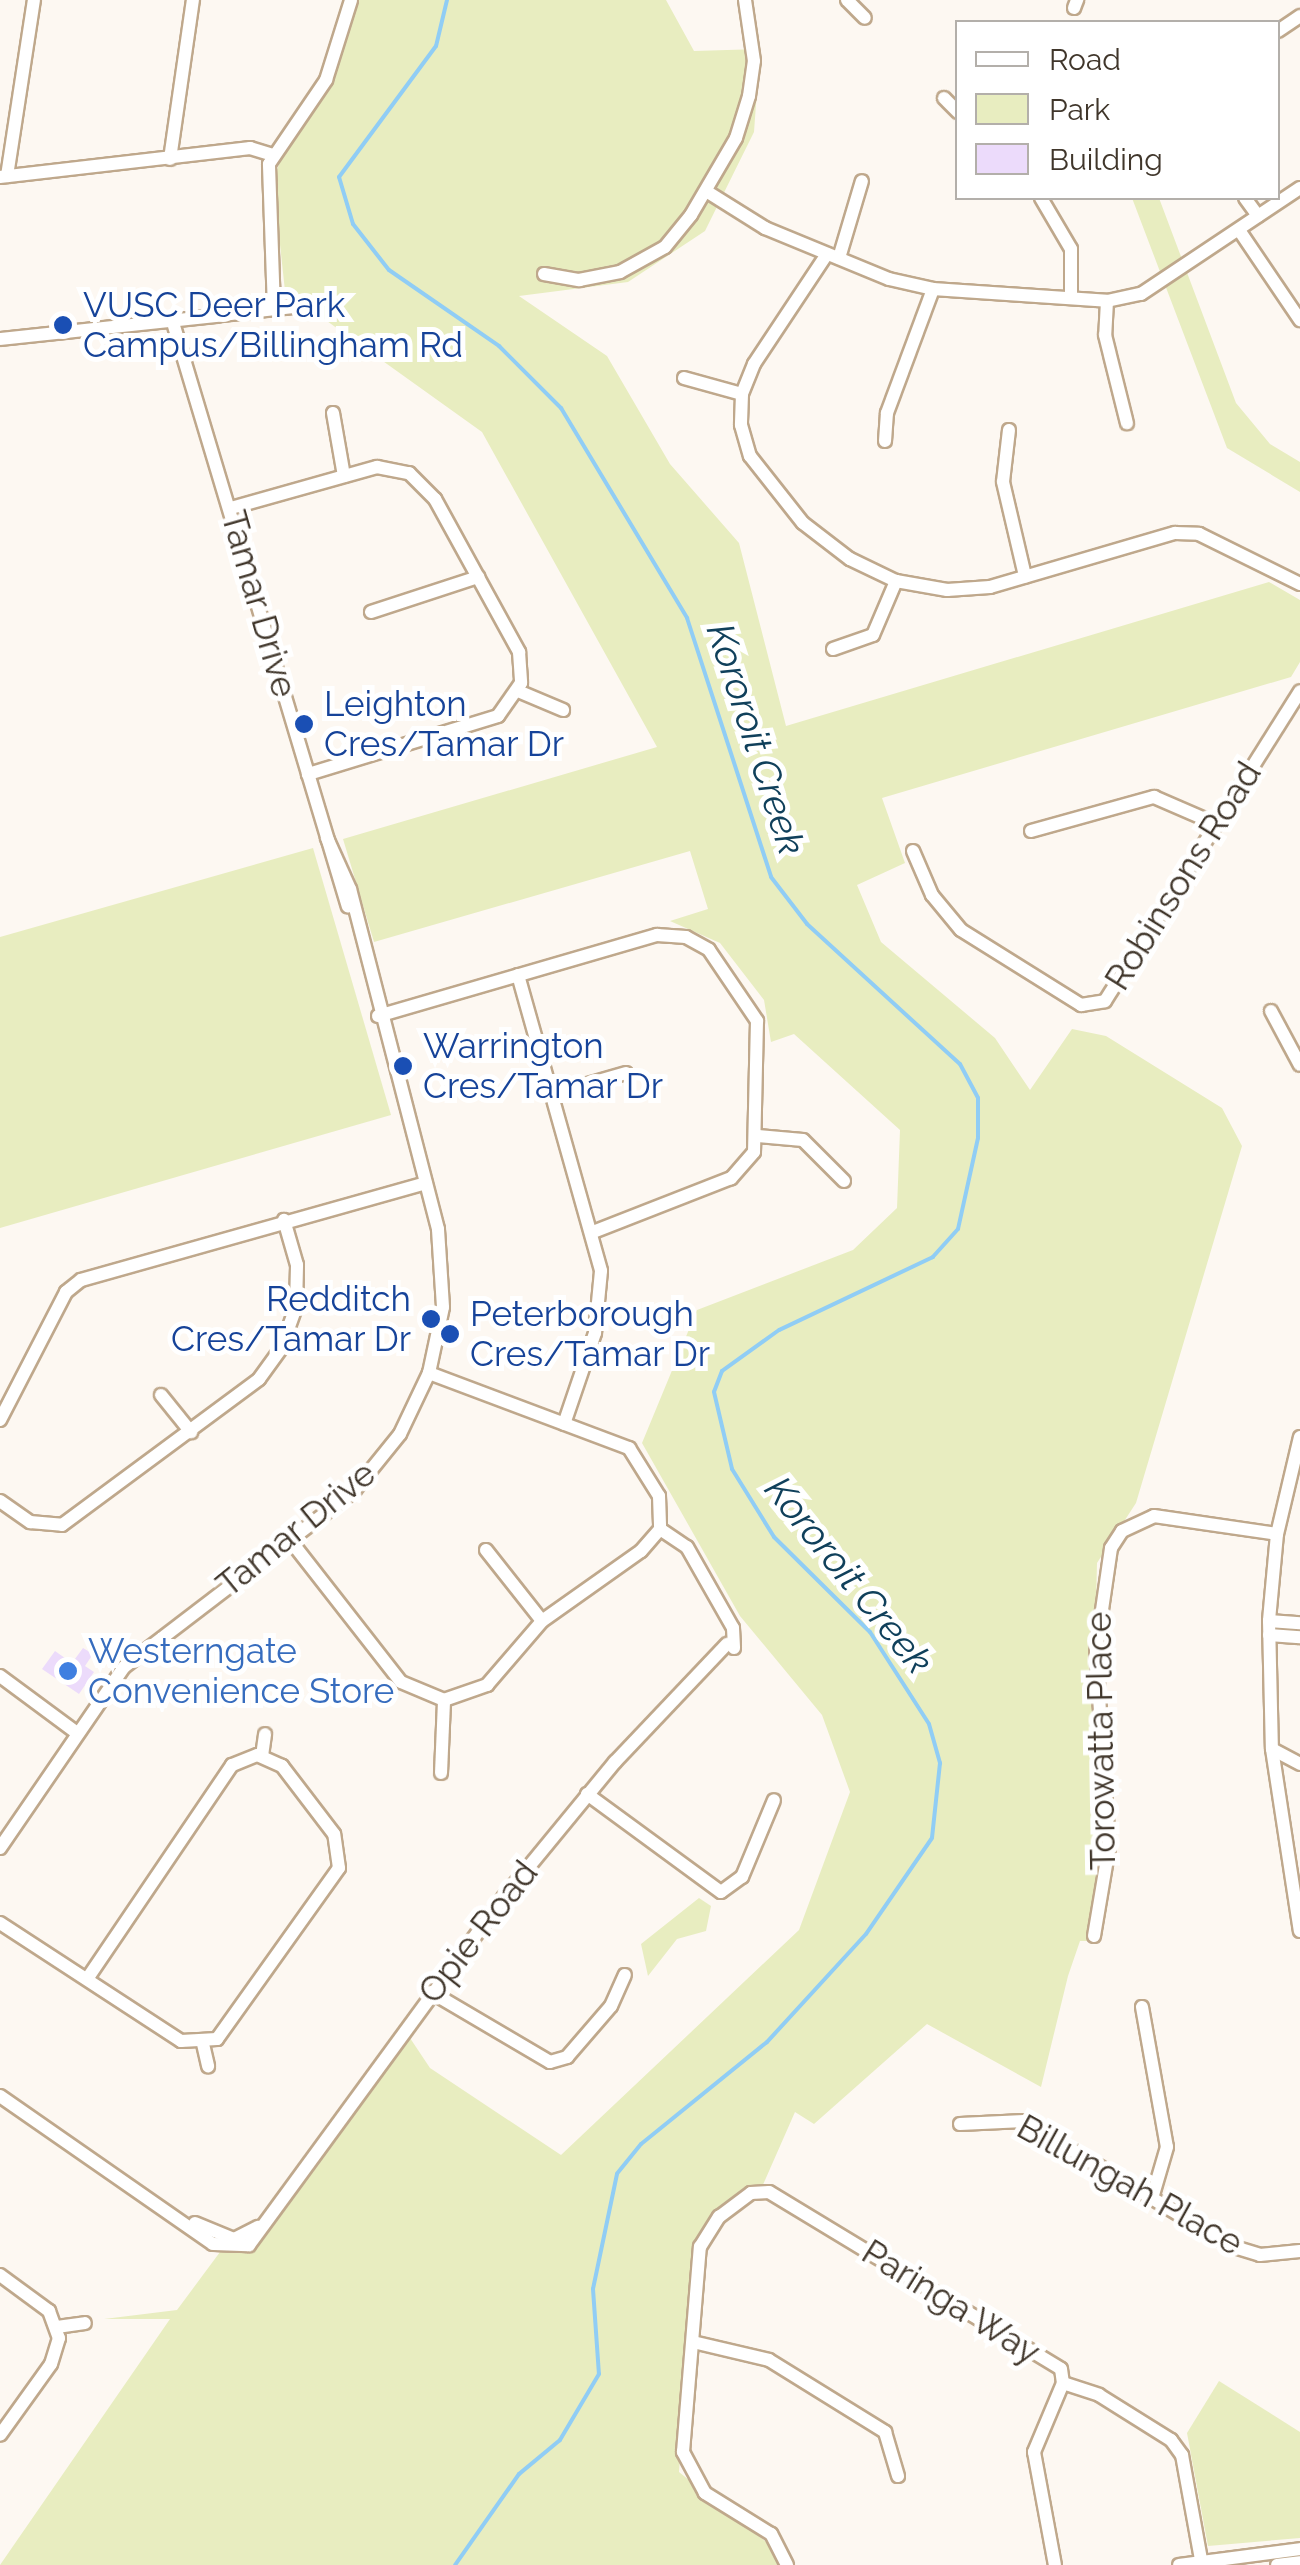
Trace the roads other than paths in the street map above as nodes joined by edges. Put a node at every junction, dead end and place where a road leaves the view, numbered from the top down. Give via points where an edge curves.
1 (34, 0) edge
2 (193, 0) edge
3 (351, 0) edge
4 (746, 0) edge
5 (847, 0) edge
6 (865, 18) dead end
7 (944, 98) dead end
8 (955, 109) edge
9 (176, 158) junction
10 (271, 160) junction
11 (9, 176) edge
12 (862, 181) dead end
13 (1300, 188) edge
14 (706, 191) junction
15 (1041, 200) edge
16 (1246, 200) edge
17 (1258, 216) junction
18 (1239, 230) junction
19 (833, 256) junction
20 (544, 274) dead end
21 (933, 290) junction
22 (1071, 294) junction
23 (1106, 301) junction
24 (304, 306) dead end
25 (277, 309) junction
26 (1300, 320) edge
27 (179, 322) junction
28 (0, 339) edge
29 (684, 378) dead end
30 (742, 394) junction
31 (334, 413) dead end
32 (1127, 423) dead end
33 (1009, 430) dead end
34 (885, 441) dead end
35 (344, 476) junction
36 (231, 508) junction
37 (478, 576) junction
38 (1025, 576) junction
39 (896, 581) junction
40 (1300, 584) edge
41 (370, 612) dead end
42 (833, 649) dead end
43 (518, 691) junction
44 (1300, 692) edge
45 (563, 710) dead end
46 (308, 774) junction
47 (1216, 824) junction
48 (1031, 831) dead end
49 (913, 851) dead end
50 (518, 975) junction
51 (1272, 1011) dead end
52 (378, 1016) junction
53 (1300, 1065) edge
54 (626, 1073) dead end
55 (553, 1094) junction
56 (758, 1136) junction
57 (425, 1179) junction
58 (844, 1182) dead end
59 (284, 1220) junction
60 (593, 1232) junction
61 (428, 1376) junction
62 (162, 1396) dead end
63 (0, 1420) edge
64 (564, 1424) junction
65 (191, 1432) junction
66 (1300, 1437) edge
67 (0, 1502) edge
68 (660, 1529) junction
69 (1278, 1534) junction
70 (293, 1538) junction
71 (486, 1550) dead end
72 (542, 1621) junction
73 (1300, 1623) edge
74 (1269, 1628) junction
75 (1300, 1637) edge
76 (0, 1676) edge
77 (444, 1700) junction
78 (80, 1729) junction
79 (265, 1734) dead end
80 (1272, 1748) junction
81 (262, 1756) junction
82 (1300, 1764) edge
83 (441, 1773) dead end
84 (586, 1794) junction
85 (774, 1800) dead end
86 (0, 1848) edge
87 (0, 1920) edge
88 (1300, 1931) edge
89 (1094, 1936) dead end
90 (625, 1976) dead end
91 (87, 1979) junction
92 (431, 1992) junction
93 (1142, 2007) dead end
94 (203, 2044) junction
95 (208, 2066) dead end
96 (0, 2096) edge
97 (960, 2124) dead end
98 (1153, 2195) junction
99 (1300, 2251) edge
100 (0, 2275) edge
101 (85, 2322) dead end
102 (58, 2328) junction
103 (693, 2342) junction
104 (1064, 2383) junction
105 (0, 2435) edge
106 (898, 2476) dead end
107 (1300, 2549) edge
108 (1241, 2561) edge
109 (1300, 2562) edge
110 (1202, 2564) edge
111 (787, 2565) edge
112 (1054, 2565) edge
113 (1179, 2565) edge
114 (1277, 2565) edge

1 - 11 street
2 - 9 street
3 - 10 street via 326,80
4 - 14 street via 754,61 748,96
5 - 6 street
7 - 8 street
9 - 10 street via 243,151
9 - 11 street
10 - 25 street
12 - 19 street
13 - 17 street
14 - 19 street
14 - 20 street via 665,247 635,264 579,280
15 - 22 street via 1071,249
16 - 17 street
17 - 18 street
18 - 23 street via 1141,294
18 - 26 street
19 - 21 street
19 - 30 street
21 - 22 street
21 - 34 street via 887,413
22 - 23 street
23 - 32 street via 1106,334
24 - 25 street
25 - 27 street
27 - 28 street
27 - 36 street, Tamar Drive
29 - 30 street
30 - 39 street via 750,456 803,523
31 - 35 street
33 - 38 street via 1002,482
35 - 36 street
35 - 37 street via 388,467 417,478
36 - 46 street, Tamar Drive
37 - 41 street
37 - 43 street via 520,652
38 - 39 street via 947,590
38 - 40 street via 1174,532 1224,541
39 - 42 street via 873,635
43 - 45 street
43 - 46 street via 488,722
44 - 47 street, Robinsons Road
46 - 52 street, Tamar Drive
47 - 48 street via 1154,797
47 - 49 street, Robinsons Road via 1114,990 1094,1005 1067,997 962,930 932,895
50 - 52 street
50 - 55 street
50 - 56 street via 657,935 704,946 755,1013
51 - 53 street
52 - 57 street, Tamar Drive
54 - 55 street
55 - 60 street
56 - 58 street via 803,1140
56 - 60 street via 730,1178
57 - 59 street
57 - 61 street, Tamar Drive via 443,1268
59 - 63 street via 74,1284
59 - 65 street via 297,1275 290,1330 260,1379
60 - 64 street via 600,1312
61 - 64 street
61 - 70 street, Tamar Drive via 379,1464
62 - 65 street
64 - 68 street via 636,1456 659,1496
65 - 67 street via 62,1525 40,1525
66 - 69 street
68 - 72 street via 641,1552
68 - 84 street, Opie Road via 683,1542 716,1602 730,1646
69 - 74 street
69 - 89 street, Torowatta Place via 1148,1516 1111,1548 1096,1651 1109,1847
70 - 77 street via 401,1682
70 - 78 street, Tamar Drive via 138,1653
71 - 72 street
72 - 77 street via 487,1685
73 - 74 street
74 - 75 street
74 - 80 street
76 - 78 street
77 - 83 street
78 - 86 street, Tamar Drive
79 - 81 street
80 - 82 street
80 - 88 street
81 - 91 street via 225,1773
81 - 94 street via 288,1772 334,1834 341,1859 223,2034
84 - 85 street via 721,1892 742,1877
84 - 92 street, Opie Road
87 - 91 street
90 - 92 street via 611,2006 567,2056 550,2062
91 - 94 street via 173,2037
92 - 96 street, Opie Road via 270,2215 231,2244
93 - 98 street via 1167,2147
94 - 95 street
97 - 98 street, Billungah Place via 1024,2122
98 - 99 street, Billungah Place via 1245,2251
100 - 102 street via 42,2304
101 - 102 street
102 - 105 street via 52,2364
103 - 104 street, Paringa Way via 706,2231 752,2193 769,2192 1060,2369
103 - 106 street via 770,2360 885,2432
103 - 111 street via 683,2452 692,2476 771,2534
104 - 110 street via 1099,2395 1171,2440 1182,2455
104 - 112 street, Paringa Way via 1034,2452
107 - 108 street
108 - 110 street
109 - 114 street
110 - 113 street

